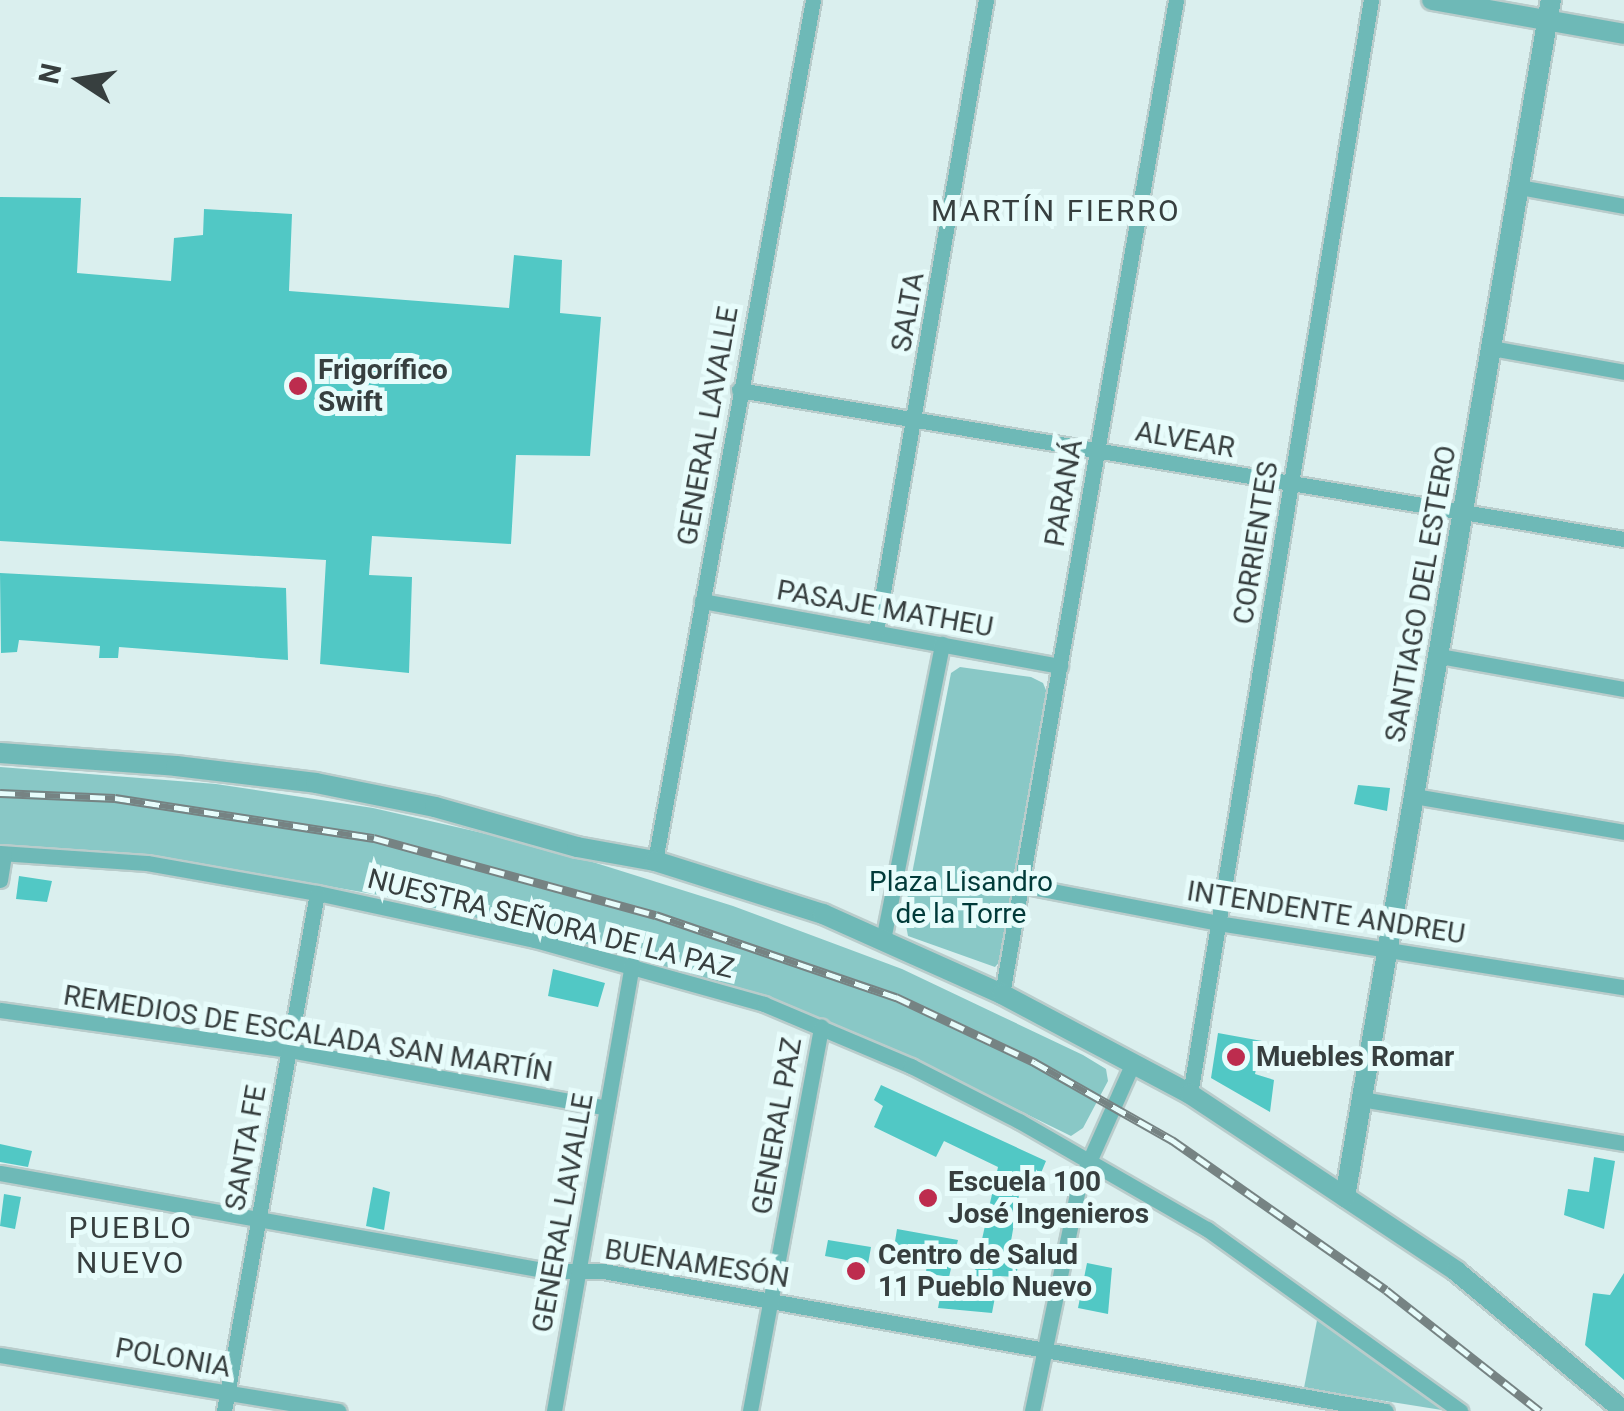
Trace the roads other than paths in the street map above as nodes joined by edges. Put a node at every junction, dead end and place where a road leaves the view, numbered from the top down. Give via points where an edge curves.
1 (813, 0) edge
2 (986, 0) edge
3 (1176, 0) edge
4 (1372, 0) edge
5 (1432, 0) edge
6 (1551, 0) edge
7 (1548, 22) junction
8 (1624, 34) edge
9 (1519, 187) junction
10 (1624, 206) edge
11 (1491, 348) junction
12 (1624, 372) edge
13 (738, 390) junction
14 (915, 420) junction
15 (1097, 450) junction
16 (1291, 483) junction
17 (1463, 512) junction
18 (1624, 538) edge
19 (702, 601) junction
20 (876, 632) junction
21 (942, 644) junction
22 (1439, 656) junction
23 (1060, 666) junction
24 (1624, 689) edge
25 (0, 753) edge
26 (1414, 796) junction
27 (1624, 832) edge
28 (2, 854) edge
29 (655, 861) junction
30 (0, 880) edge
31 (1021, 885) junction
32 (317, 893) junction
33 (1218, 922) junction
34 (883, 940) junction
35 (1388, 947) junction
36 (632, 964) junction
37 (1624, 986) edge
38 (1002, 994) junction
39 (0, 1010) edge
40 (821, 1027) junction
41 (289, 1050) junction
42 (1132, 1065) junction
43 (1190, 1094) junction
44 (1361, 1099) junction
45 (607, 1108) junction
46 (1624, 1143) edge
47 (1087, 1158) junction
48 (0, 1173) edge
49 (1346, 1198) junction
50 (259, 1216) junction
51 (578, 1272) junction
52 (771, 1300) junction
53 (1045, 1350) junction
54 (0, 1355) edge
55 (227, 1393) junction
56 (1323, 1405) edge
57 (224, 1411) edge
58 (338, 1411) edge
59 (554, 1411) edge
60 (750, 1411) edge
61 (1032, 1411) edge
62 (1386, 1411) edge
63 (1460, 1411) edge
64 (1624, 1411) edge

1 - 13 street, GENERAL LAVALLE
2 - 14 street, SALTA
3 - 15 street, PARANÁ
4 - 16 street, CORRIENTES
5 - 7 street
6 - 7 street, SANTIAGO DEL ESTERO
7 - 8 street
7 - 9 street, SANTIAGO DEL ESTERO
9 - 10 street
9 - 11 street, SANTIAGO DEL ESTERO
11 - 12 street
11 - 17 street, SANTIAGO DEL ESTERO
13 - 14 street, ALVEAR
13 - 19 street, GENERAL LAVALLE
14 - 15 street, ALVEAR
14 - 20 street, SALTA
15 - 16 street, ALVEAR
15 - 23 street, PARANÁ
16 - 17 street, ALVEAR
16 - 33 street, CORRIENTES
17 - 18 street, ALVEAR
17 - 22 street, SANTIAGO DEL ESTERO
19 - 20 street, PASAJE MATHEU
19 - 29 street, GENERAL LAVALLE
20 - 21 street, PASAJE MATHEU
21 - 23 street, PASAJE MATHEU
21 - 34 street
22 - 24 street
22 - 26 street, SANTIAGO DEL ESTERO
23 - 31 street, PARANÁ
25 - 29 street via 316,783
26 - 27 street
26 - 35 street, SANTIAGO DEL ESTERO
28 - 30 street
28 - 32 street, NUESTRA SEÑORA DE LA PAZ via 146,864
29 - 34 street
31 - 33 street, INTENDENTE ANDREU
31 - 38 street, PARANÁ
32 - 36 street, NUESTRA SEÑORA DE LA PAZ
32 - 41 street, SANTA FE
33 - 35 street, INTENDENTE ANDREU
33 - 43 street, CORRIENTES
34 - 38 street
35 - 37 street, INTENDENTE ANDREU
35 - 44 street, SANTIAGO DEL ESTERO
36 - 40 street, NUESTRA SEÑORA DE LA PAZ
36 - 45 street, GENERAL LAVALLE
38 - 42 street
39 - 41 street, REMEDIOS DE ESCALADA SAN MARTÍN
40 - 47 street, NUESTRA SEÑORA DE LA PAZ
40 - 52 street, GENERAL PAZ
41 - 45 street, REMEDIOS DE ESCALADA SAN MARTÍN
41 - 50 street, SANTA FE
42 - 43 street
42 - 47 street
43 - 49 street
44 - 46 street
44 - 49 street, SANTIAGO DEL ESTERO
45 - 51 street, GENERAL LAVALLE
47 - 53 street
47 - 63 street, NUESTRA SEÑORA DE LA PAZ via 1208,1228
48 - 50 street, BUENAMESÓN
49 - 64 street via 1456,1271
50 - 51 street, BUENAMESÓN
50 - 55 street, SANTA FE
51 - 52 street, BUENAMESÓN
51 - 59 street, GENERAL LAVALLE
52 - 53 street, BUENAMESÓN
52 - 60 street, GENERAL PAZ
53 - 56 street, BUENAMESÓN
53 - 61 street
54 - 55 street, POLONIA
55 - 57 street, SANTA FE
55 - 58 street, POLONIA
56 - 62 street, BUENAMESÓN

